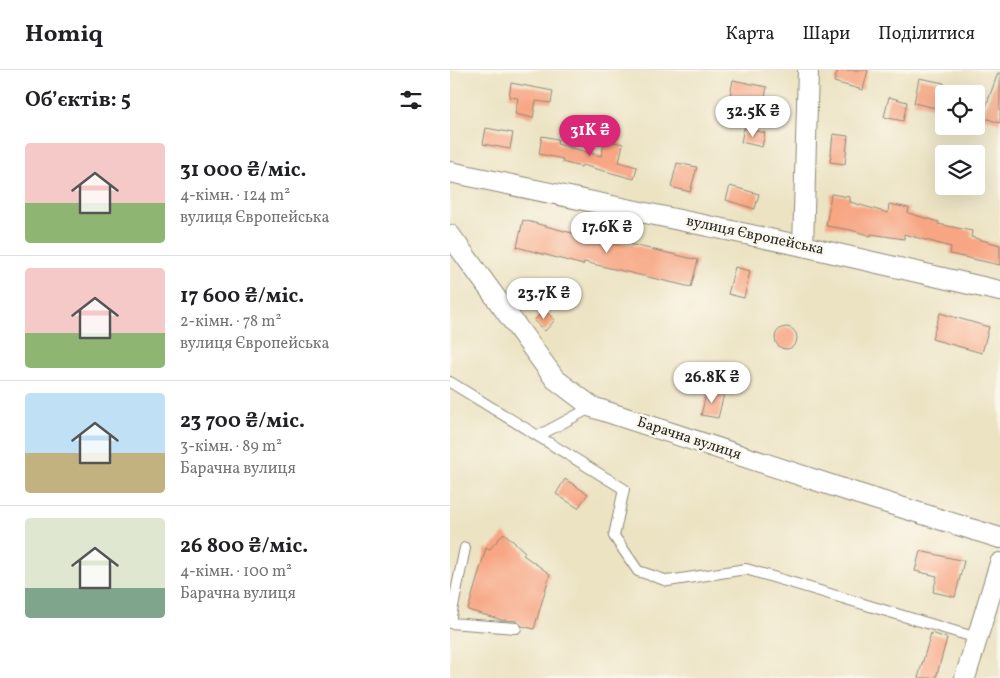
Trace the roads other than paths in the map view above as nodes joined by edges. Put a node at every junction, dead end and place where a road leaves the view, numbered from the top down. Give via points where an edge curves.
1 (808, 70) edge
2 (450, 172) edge
3 (450, 235) edge
4 (803, 246) junction
5 (1000, 291) edge
6 (450, 382) edge
7 (592, 407) junction
8 (538, 436) junction
9 (1000, 538) edge
10 (465, 548) dead end
11 (1000, 563) edge
12 (450, 622) edge
13 (516, 628) dead end
14 (977, 638) junction
15 (965, 678) edge

1 - 4 street
2 - 4 street, вулиця Європейська
3 - 7 street, Барачна вулиця via 555,379
4 - 5 street, вулиця Європейська
6 - 8 lane
7 - 8 lane
7 - 9 street, Барачна вулиця
8 - 14 lane via 624,489 614,536 638,571 668,581 746,569
10 - 12 lane
11 - 14 street
12 - 13 lane
14 - 15 street

